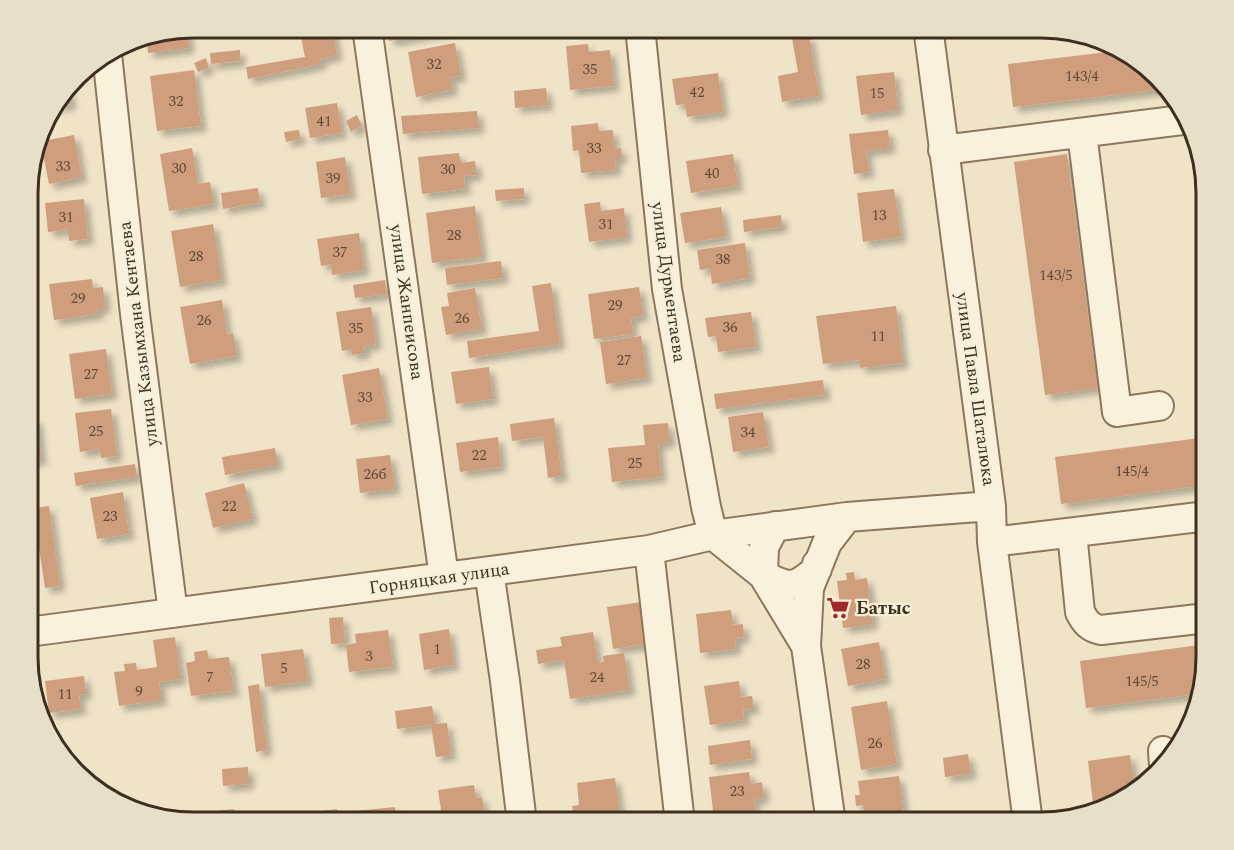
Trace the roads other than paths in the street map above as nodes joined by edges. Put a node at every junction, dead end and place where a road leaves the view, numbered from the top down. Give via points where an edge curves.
1 (368, 37) edge
2 (641, 38) edge
3 (929, 38) edge
4 (108, 63) edge
5 (1179, 120) edge
6 (1083, 133) junction
7 (943, 150) junction
8 (1159, 406) dead end
9 (992, 506) junction
10 (848, 517) junction
11 (1196, 517) edge
12 (788, 525) junction
13 (1072, 533) junction
14 (713, 535) junction
15 (992, 542) junction
16 (649, 550) junction
17 (817, 569) junction
18 (489, 571) junction
19 (763, 575) junction
20 (444, 577) junction
21 (173, 613) junction
22 (1196, 619) edge
23 (38, 631) edge
24 (806, 646) junction
25 (521, 812) edge
26 (679, 812) edge
27 (829, 812) edge
28 (1027, 812) edge

1 - 20 street, улица Жанпеисова
2 - 14 street, улица Дурментаева via 666,289
3 - 7 street, улица Павла Шаталюка
4 - 21 street, улица Казымхана Кентаева
5 - 6 street
6 - 7 street
6 - 8 street via 1117,412
7 - 9 street, улица Павла Шаталюка
9 - 10 street, улица Павла Шаталюка
9 - 15 street
10 - 12 street, Горняцкая улица
10 - 17 street via 827,543
11 - 13 street
12 - 14 street, Горняцкая улица
12 - 17 street via 816,545
12 - 19 street via 764,547
13 - 15 street
13 - 22 street via 1080,612 1093,628
14 - 16 street, Горняцкая улица
14 - 19 street
15 - 28 street
16 - 18 street, Горняцкая улица
16 - 26 street
17 - 19 street via 799,584 784,586
17 - 24 street via 809,588
18 - 20 street, Горняцкая улица
18 - 25 street
19 - 24 street
20 - 21 street, Горняцкая улица
21 - 23 street, Горняцкая улица
24 - 27 street

